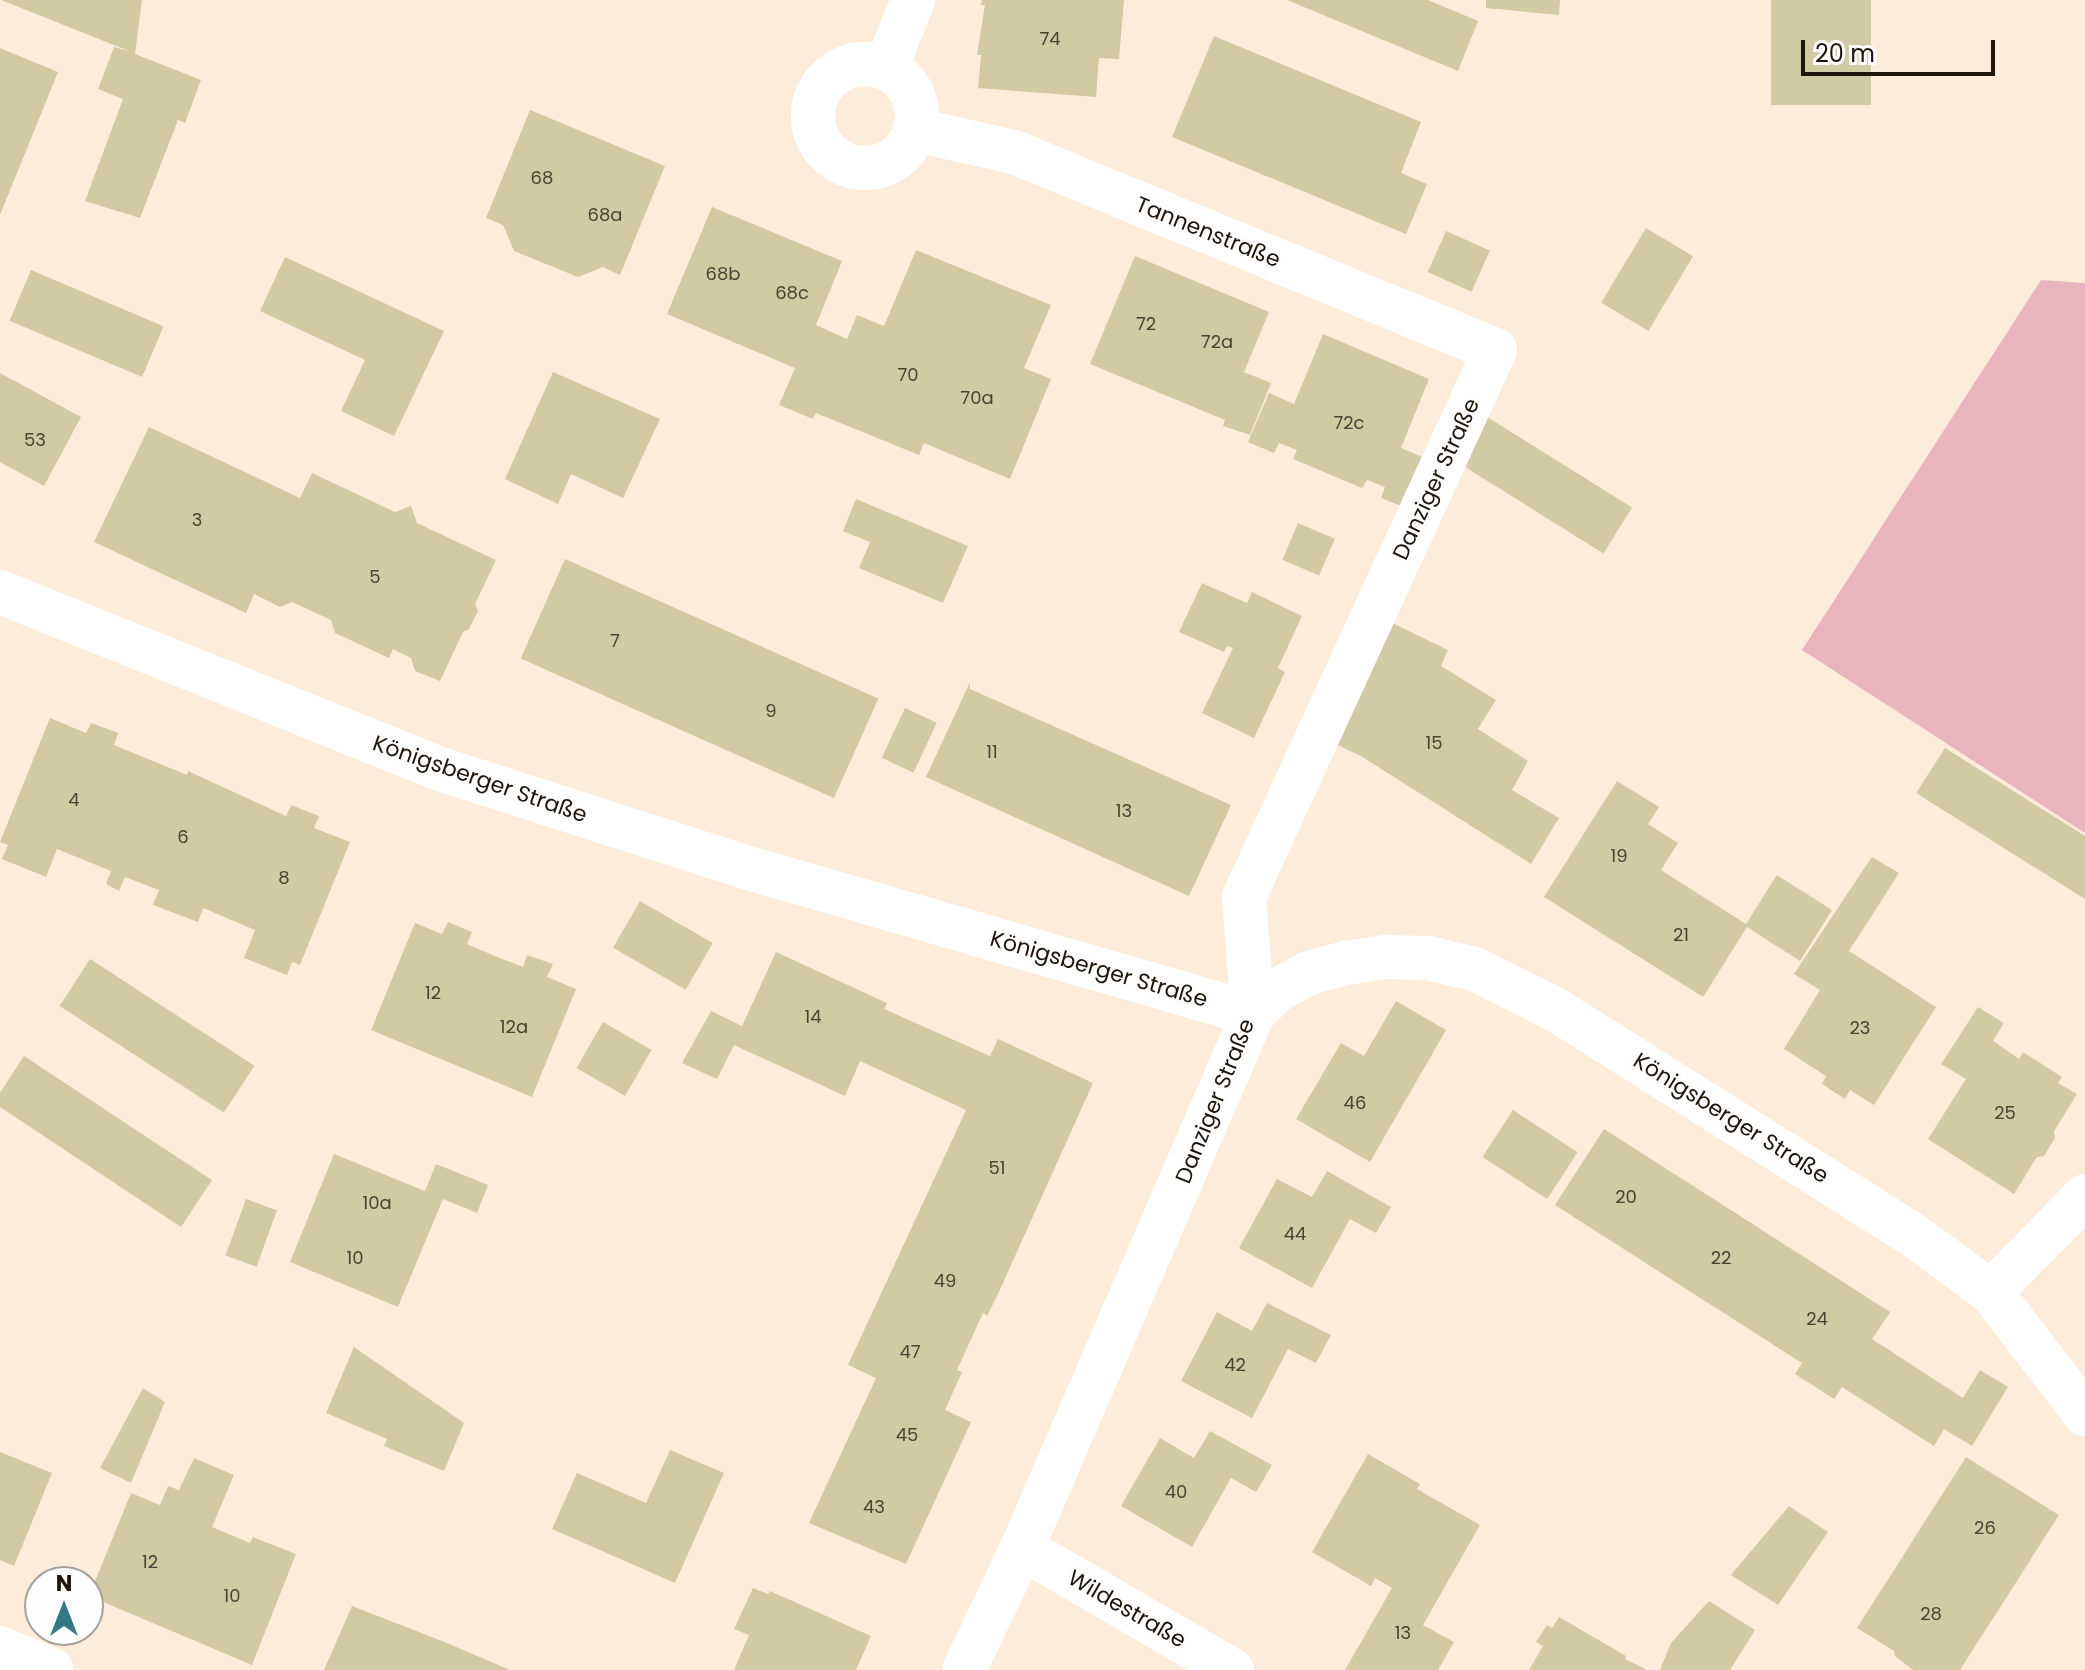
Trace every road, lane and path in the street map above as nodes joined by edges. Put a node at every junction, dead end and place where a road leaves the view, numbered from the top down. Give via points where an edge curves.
1 (913, 0) edge
2 (886, 68) junction
3 (916, 130) junction
4 (1495, 350) joint
5 (0, 592) edge
6 (1253, 1014) junction
7 (2085, 1196) edge
8 (1991, 1292) junction
9 (2085, 1414) edge
10 (1022, 1548) junction
11 (0, 1648) edge
12 (52, 1670) edge
13 (964, 1670) edge
14 (1232, 1670) edge

1 - 2 street
2 - 3 street via 912,93 918,111
2 - 3 street via 866,63 845,68 828,80 814,108 818,139 831,156 870,169 891,162
3 - 4 street, Tannenstraße via 1014,152
4 - 6 street, Danziger Straße via 1244,897
5 - 6 street, Königsberger Straße via 440,769 745,867
6 - 8 street, Königsberger Straße via 1276,991 1308,973 1346,963 1428,958 1475,969 1556,1010 1839,1185
6 - 10 street, Danziger Straße
7 - 8 street
8 - 9 street, Königsberger Straße
10 - 13 street, Danziger Straße
10 - 14 street, Wildestraße
11 - 12 street

